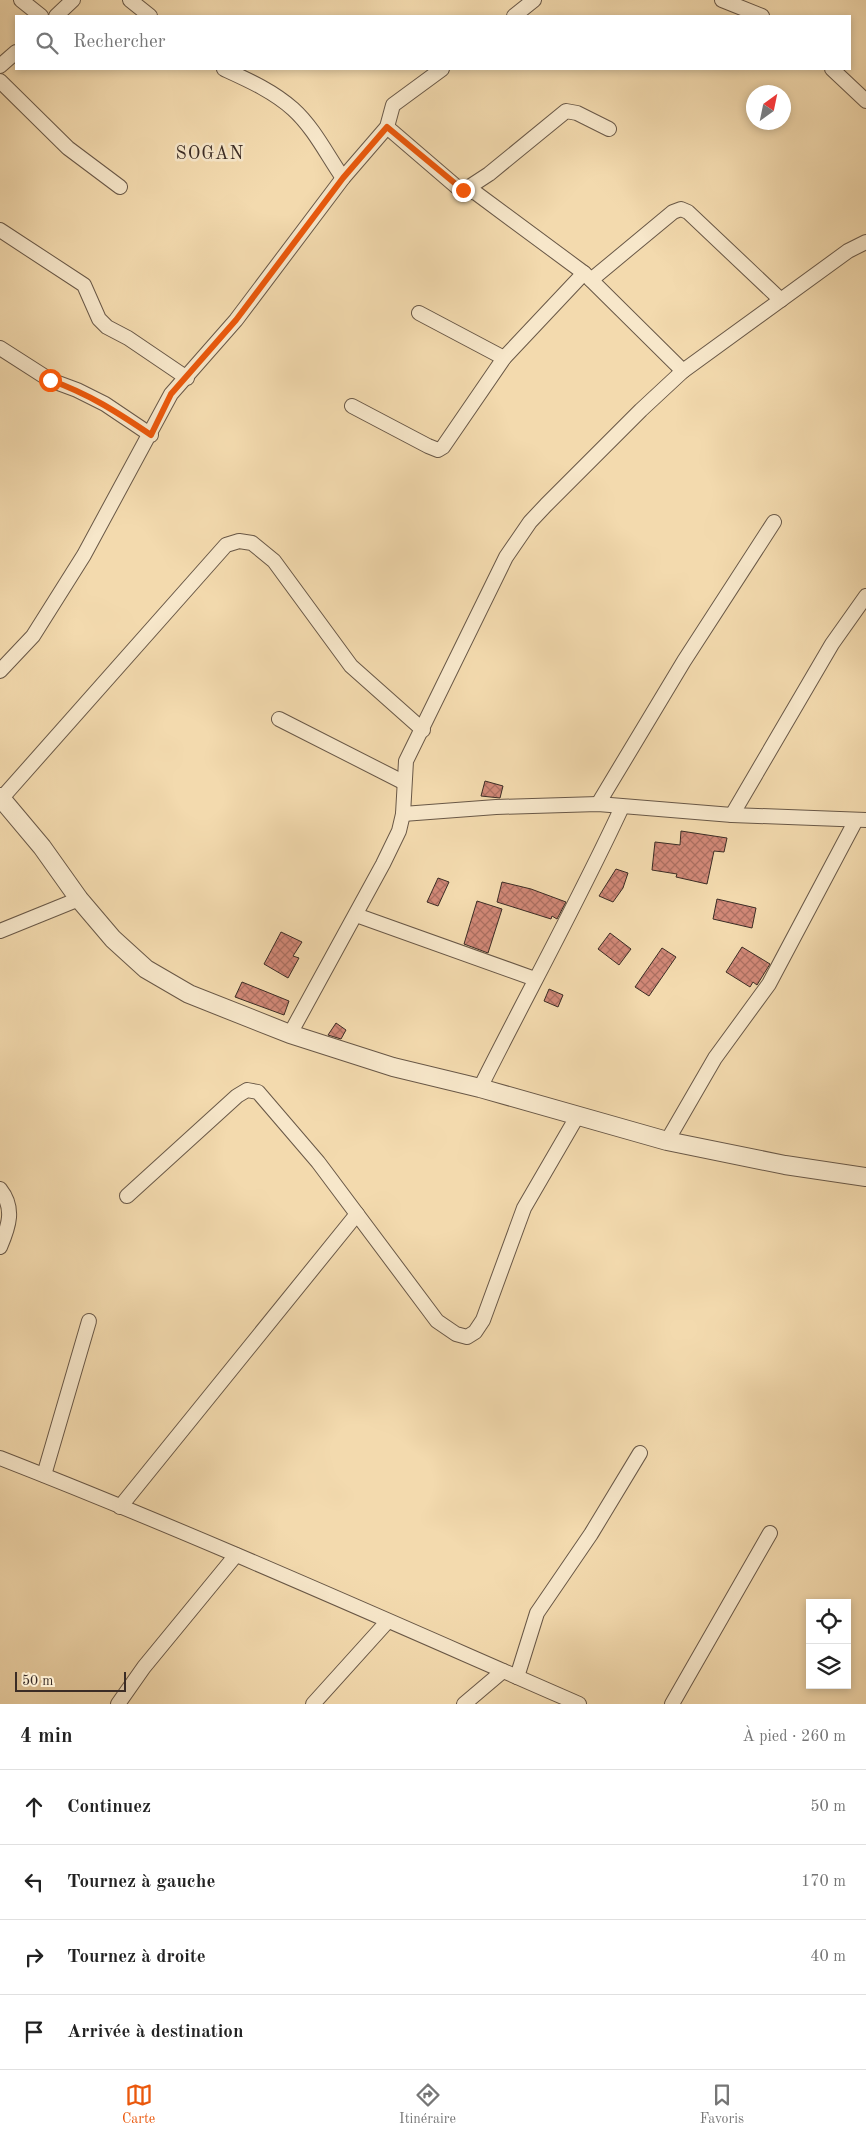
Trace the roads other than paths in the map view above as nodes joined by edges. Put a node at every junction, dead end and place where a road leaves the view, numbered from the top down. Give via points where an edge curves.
1 (21, 0) edge
2 (73, 0) edge
3 (130, 0) edge
4 (534, 0) edge
5 (722, 0) edge
6 (41, 15) edge
7 (57, 15) edge
8 (149, 15) edge
9 (515, 15) edge
10 (760, 15) edge
11 (15, 53) edge
12 (0, 66) edge
13 (226, 70) edge
14 (441, 70) edge
15 (833, 70) edge
16 (0, 81) edge
17 (866, 101) edge
18 (387, 127) junction
19 (609, 129) dead end
20 (343, 178) junction
21 (120, 187) dead end
22 (463, 190) junction
23 (0, 230) edge
24 (866, 242) edge
25 (588, 277) junction
26 (781, 300) junction
27 (419, 313) dead end
28 (0, 348) edge
29 (504, 358) junction
30 (683, 372) junction
31 (187, 378) junction
32 (352, 406) dead end
33 (151, 435) junction
34 (774, 522) dead end
35 (866, 596) edge
36 (0, 671) edge
37 (279, 719) dead end
38 (423, 730) junction
39 (404, 782) junction
40 (1, 798) edge
41 (598, 804) junction
42 (622, 807) junction
43 (403, 814) junction
44 (732, 815) junction
45 (861, 820) edge
46 (79, 900) junction
47 (356, 915) junction
48 (0, 931) edge
49 (535, 979) junction
50 (290, 1034) junction
51 (480, 1088) junction
52 (578, 1115) junction
53 (667, 1141) junction
54 (866, 1177) edge
55 (0, 1188) edge
56 (127, 1196) dead end
57 (358, 1214) junction
58 (0, 1247) edge
59 (89, 1321) dead end
60 (640, 1453) dead end
61 (0, 1458) edge
62 (44, 1475) junction
63 (120, 1507) junction
64 (770, 1533) dead end
65 (236, 1555) junction
66 (387, 1622) junction
67 (503, 1671) junction
68 (517, 1677) junction
69 (118, 1704) edge
70 (313, 1704) edge
71 (464, 1704) edge
72 (579, 1704) edge
73 (672, 1704) edge

1 - 6 street
2 - 7 street
3 - 8 street
4 - 9 street
5 - 10 street
11 - 12 street
13 - 20 street via 261,87 293,109
14 - 18 street via 392,104
15 - 17 street
16 - 21 street via 68,148
18 - 20 street
18 - 22 street
19 - 22 street via 566,111 489,174
20 - 31 street via 236,320
22 - 25 street via 481,196
23 - 31 street via 84,285 99,319 107,327
24 - 26 street via 848,251
25 - 26 street via 681,209
25 - 29 street
25 - 30 street
26 - 30 street
27 - 29 street
28 - 33 street via 50,380 105,404
29 - 32 street via 438,450
30 - 38 street via 566,484 518,538
31 - 33 street via 171,394
33 - 36 street via 84,555 33,636
34 - 41 street via 684,661
35 - 44 street via 832,644
37 - 39 street
38 - 39 street via 406,761
38 - 40 street via 351,666 274,561 252,543 239,541 226,545
39 - 43 street
40 - 46 street via 42,847
41 - 42 street
41 - 43 street
42 - 44 street
42 - 49 street via 583,892
43 - 47 street via 391,847
44 - 45 street
45 - 53 street via 769,984 715,1058
46 - 48 street
46 - 50 street via 128,954 165,982
47 - 49 street
47 - 50 street
49 - 51 street
50 - 51 street via 393,1067
51 - 52 street
52 - 53 street
52 - 57 street via 524,1208 484,1320 468,1337 456,1334 437,1322
53 - 54 street via 785,1165
55 - 58 street via 7,1197 11,1215
56 - 57 street via 236,1096 247,1090 258,1092
57 - 63 street
59 - 62 street
60 - 68 street via 591,1534 537,1613
61 - 62 street
62 - 63 street
63 - 65 street
64 - 73 street
65 - 66 street
65 - 69 street via 144,1667
66 - 67 street
66 - 70 street
67 - 68 street
67 - 71 street
68 - 72 street

